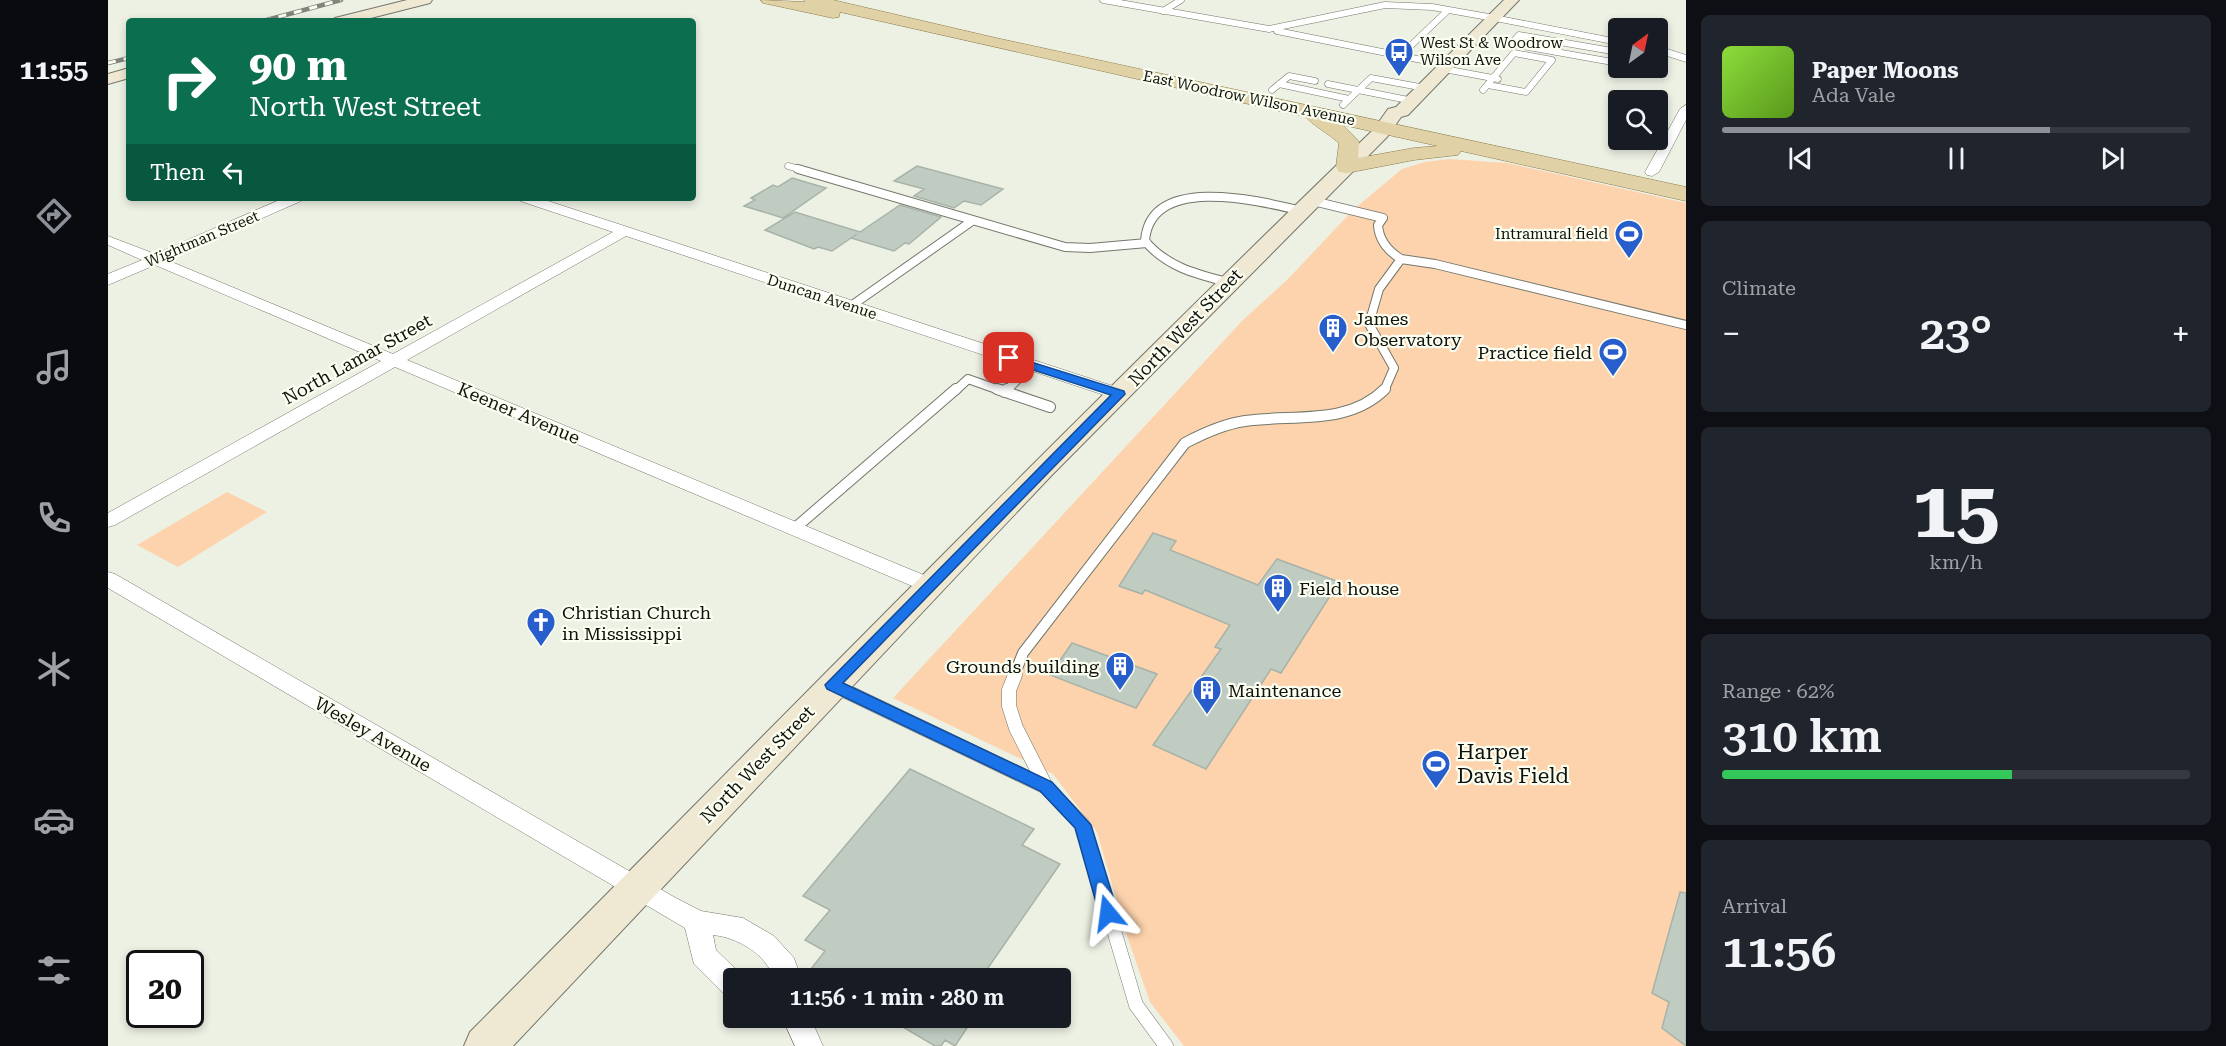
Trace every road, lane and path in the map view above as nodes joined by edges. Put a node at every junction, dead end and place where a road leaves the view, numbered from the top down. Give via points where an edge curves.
1 (424, 0) edge
2 (769, 0) edge
3 (812, 0) edge
4 (864, 0) edge
5 (1103, 0) edge
6 (1181, 0) edge
7 (840, 1) edge
8 (1503, 9) edge
9 (1448, 10) junction
10 (1163, 11) junction
11 (952, 16) dead end
12 (352, 18) edge
13 (1269, 29) junction
14 (1580, 34) junction
15 (1001, 38) junction
16 (1608, 40) edge
17 (1572, 44) junction
18 (1608, 50) edge
19 (1668, 51) edge
20 (1668, 53) edge
21 (1686, 53) edge
22 (1400, 56) junction
23 (1686, 59) edge
24 (1608, 61) edge
25 (126, 74) edge
26 (108, 78) edge
27 (1494, 78) junction
28 (1315, 81) dead end
29 (1328, 84) dead end
30 (1531, 86) junction
31 (1358, 90) junction
32 (1274, 92) junction
33 (1418, 94) junction
34 (1346, 102) junction
35 (1685, 113) edge
36 (1492, 151) junction
37 (788, 166) dead end
38 (1347, 167) junction
39 (1652, 172) junction
40 (1686, 179) edge
41 (1686, 194) edge
42 (289, 201) edge
43 (534, 201) edge
44 (1307, 206) junction
45 (972, 221) junction
46 (624, 231) junction
47 (108, 240) edge
48 (1147, 243) junction
49 (1401, 259) junction
50 (154, 260) junction
51 (108, 280) edge
52 (1227, 282) junction
53 (851, 306) junction
54 (1686, 325) edge
55 (394, 360) junction
56 (1032, 366) junction
57 (1004, 392) junction
58 (1119, 394) junction
59 (1050, 407) dead end
60 (108, 521) edge
61 (794, 529) junction
62 (108, 579) edge
63 (930, 586) junction
64 (832, 685) junction
65 (1046, 787) junction
66 (637, 890) junction
67 (697, 922) junction
68 (784, 968) edge
69 (723, 974) edge
70 (485, 1046) edge
71 (1166, 1046) edge

1 - 12 street
2 - 15 main road via 883,24
3 - 15 main road, East Woodrow Wilson Avenue
4 - 7 main road
5 - 10 lane
6 - 10 lane
7 - 15 main road, East Woodrow Wilson Avenue
8 - 9 lane
8 - 14 street
8 - 33 street, North West Street
9 - 13 lane via 1421,5 1370,7
9 - 22 lane
10 - 13 lane
11 - 15 main road
13 - 22 lane
14 - 16 street
14 - 17 lane
15 - 32 main road, East Woodrow Wilson Avenue
17 - 18 lane
17 - 24 lane via 1519,35 1511,44
19 - 21 street
20 - 23 street
22 - 33 lane
25 - 26 street
27 - 30 lane
27 - 30 lane via 1485,87 1526,92
27 - 30 lane via 1514,53 1552,60
27 - 33 lane
28 - 32 lane via 1289,76
29 - 31 lane
31 - 33 lane
31 - 33 lane via 1371,78
31 - 34 lane
32 - 33 main road, East Woodrow Wilson Avenue
32 - 34 main road, East Woodrow Wilson Avenue
32 - 38 main road via 1343,134 1349,141
33 - 34 main road, East Woodrow Wilson Avenue
33 - 36 main road, East Woodrow Wilson Avenue
33 - 38 street, North West Street
33 - 39 main road, East Woodrow Wilson Avenue via 1430,124
35 - 39 street
36 - 38 main road via 1433,152
36 - 41 main road, East Woodrow Wilson Avenue
37 - 45 lane via 953,212
38 - 44 street, North West Street
39 - 40 main road, East Woodrow Wilson Avenue
42 - 50 street, Wightman Street
43 - 46 street, Duncan Avenue
44 - 48 lane via 1237,197 1188,200 1163,208 1150,218 1144,235
44 - 49 lane via 1383,218 1378,232 1391,253
44 - 52 street, North West Street
45 - 48 lane via 1072,248
45 - 53 lane
46 - 53 street, Duncan Avenue
46 - 55 street, North Lamar Street
47 - 50 street, Keener Avenue
48 - 52 lane via 1171,264
49 - 54 lane via 1436,264
49 - 65 lane via 1381,281 1369,324 1394,368 1391,382 1379,397 1348,411 1224,426 1185,443 1023,653 1009,690 1009,706
50 - 51 street, Wightman Street
50 - 55 street, Keener Avenue
52 - 58 street, North West Street
53 - 56 street, Duncan Avenue
55 - 60 street, North Lamar Street
55 - 61 street, Keener Avenue
56 - 57 lane
56 - 58 street, Duncan Avenue
57 - 59 lane
57 - 61 lane via 968,379
58 - 63 street, North West Street
61 - 63 street, Keener Avenue
62 - 66 street, Wesley Avenue
63 - 64 street, North West Street
64 - 65 lane
64 - 66 street, North West Street
65 - 71 lane via 1083,825 1136,1005
66 - 67 street, Wesley Avenue
66 - 70 street, North West Street
67 - 68 street via 734,926 764,944
67 - 69 street via 704,956

